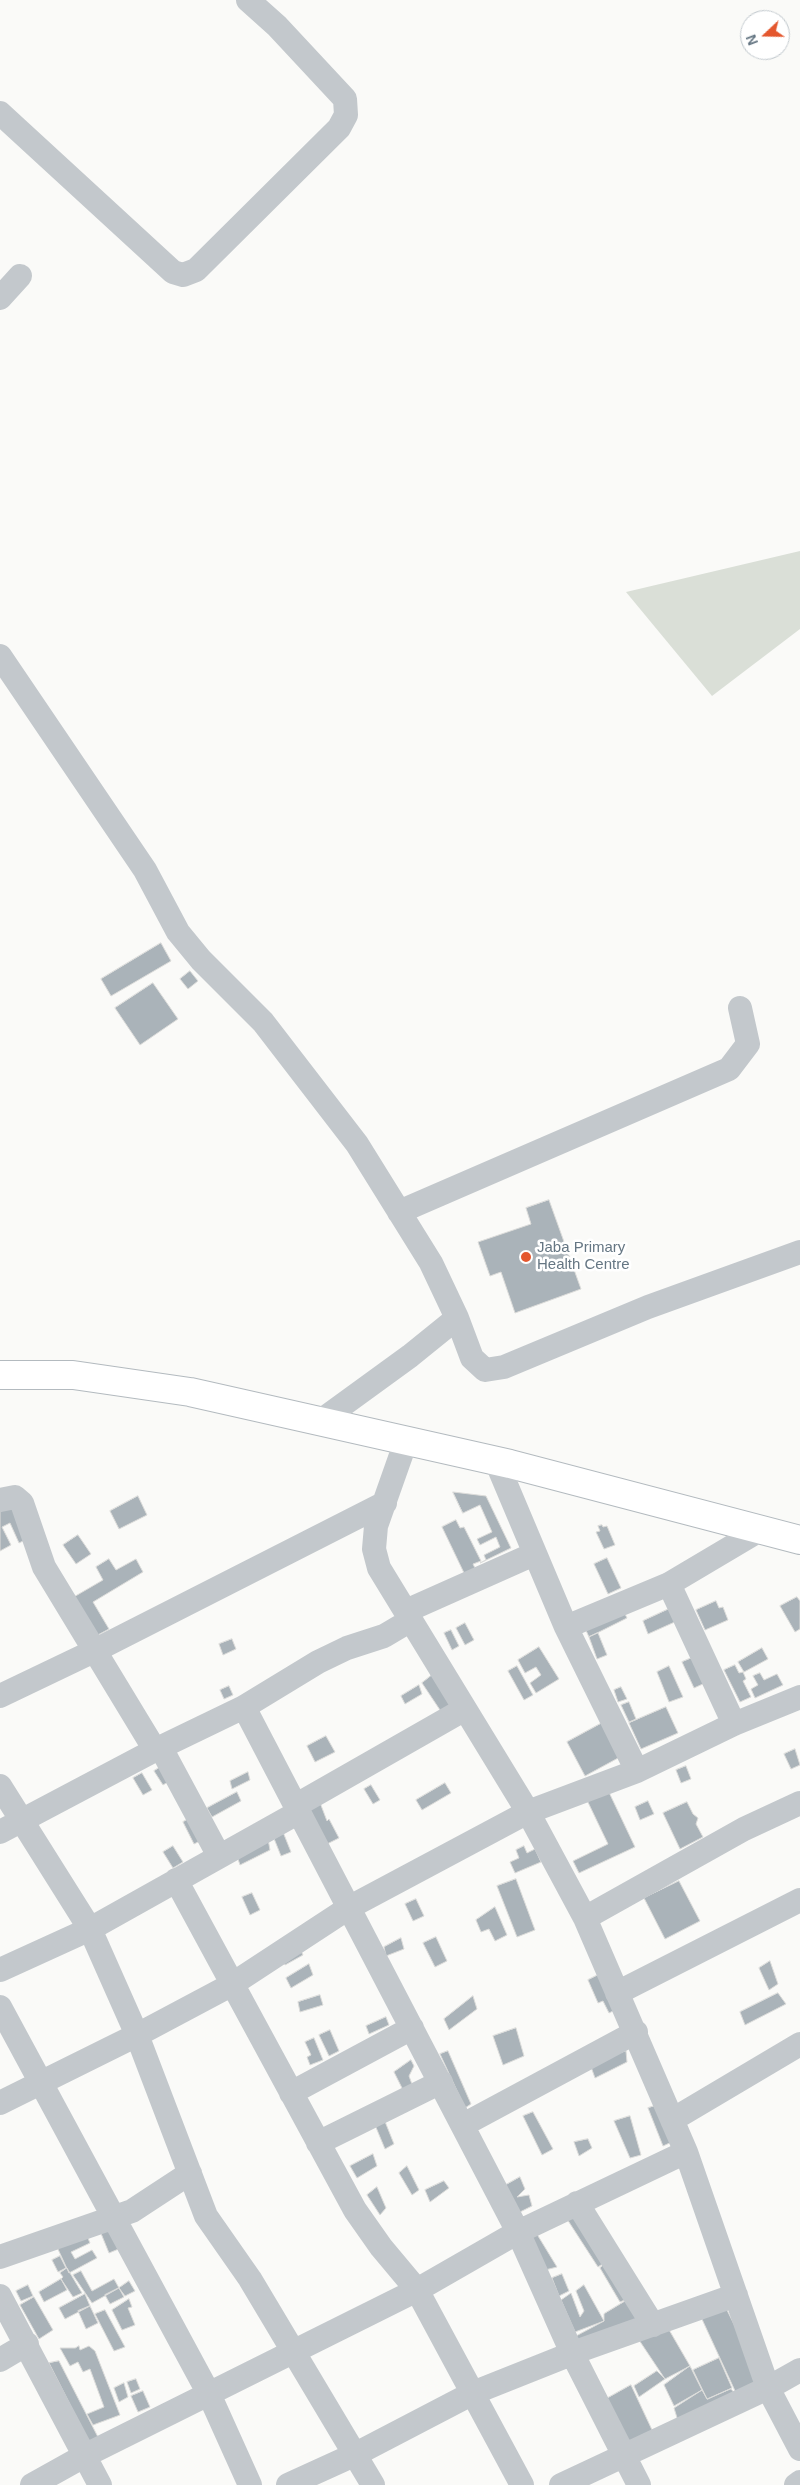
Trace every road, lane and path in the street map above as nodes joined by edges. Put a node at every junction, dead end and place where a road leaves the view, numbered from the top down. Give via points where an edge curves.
1 (248, 0) edge
2 (0, 113) edge
3 (20, 276) dead end
4 (0, 298) edge
5 (0, 656) edge
6 (740, 1008) dead end
7 (399, 1212) junction
8 (800, 1252) edge
9 (457, 1318) junction
10 (0, 1375) edge
11 (322, 1420) junction
12 (406, 1441) junction
13 (496, 1461) junction
14 (0, 1500) edge
15 (385, 1503) junction
16 (760, 1530) junction
17 (800, 1540) edge
18 (534, 1554) junction
19 (669, 1584) junction
20 (409, 1616) junction
21 (566, 1627) junction
22 (94, 1651) junction
23 (0, 1696) edge
24 (800, 1697) edge
25 (244, 1707) junction
26 (466, 1710) junction
27 (734, 1724) junction
28 (158, 1749) junction
29 (636, 1771) junction
30 (0, 1786) edge
31 (800, 1803) edge
32 (297, 1809) junction
33 (528, 1812) junction
34 (22, 1821) junction
35 (0, 1832) edge
36 (219, 1856) junction
37 (176, 1880) junction
38 (800, 1900) edge
39 (350, 1907) junction
40 (585, 1918) junction
41 (90, 1929) junction
42 (0, 1970) edge
43 (231, 1985) junction
44 (617, 1993) junction
45 (0, 2007) edge
46 (412, 2028) junction
47 (636, 2032) junction
48 (137, 2035) junction
49 (800, 2044) edge
50 (41, 2082) junction
51 (441, 2082) junction
52 (291, 2094) junction
53 (0, 2102) edge
54 (672, 2120) junction
55 (463, 2126) junction
56 (318, 2143) junction
57 (686, 2152) junction
58 (190, 2173) junction
59 (577, 2204) junction
60 (113, 2218) junction
61 (518, 2232) junction
62 (0, 2257) edge
63 (417, 2290) junction
64 (736, 2295) junction
65 (0, 2296) edge
66 (652, 2325) junction
67 (26, 2344) junction
68 (294, 2351) junction
69 (572, 2353) junction
70 (0, 2360) edge
71 (800, 2370) edge
72 (768, 2388) junction
73 (473, 2393) junction
74 (209, 2394) junction
75 (800, 2448) edge
76 (356, 2454) junction
77 (84, 2456) junction
78 (624, 2458) junction
79 (800, 2482) edge
80 (32, 2485) edge
81 (100, 2485) edge
82 (250, 2485) edge
83 (288, 2485) edge
84 (373, 2485) edge
85 (522, 2485) edge
86 (561, 2485) edge
87 (639, 2485) edge
88 (796, 2485) edge

1 - 2 street via 277,26 345,99 346,115 339,128 196,270 183,275 173,272
3 - 4 street
5 - 7 street via 145,870 178,932 201,960 263,1022 357,1144
6 - 7 street via 748,1044 729,1069
7 - 9 street via 431,1263
8 - 9 street via 648,1308 504,1367 485,1370 472,1358
9 - 11 street
10 - 11 main road via 73,1375 190,1392
11 - 12 main road
12 - 13 main road
12 - 15 street
13 - 16 main road
13 - 18 street
14 - 22 street via 15,1497 22,1503 44,1567
15 - 20 street via 376,1526 374,1549 379,1568
15 - 22 street
16 - 17 main road
16 - 19 street
18 - 20 street
18 - 21 street
19 - 21 street
19 - 27 street
20 - 25 street via 384,1636 318,1662
20 - 26 street
21 - 29 street
22 - 23 street
22 - 28 street
24 - 27 street
25 - 28 street
25 - 32 street
26 - 32 street
26 - 33 street
27 - 29 street
28 - 34 street
28 - 36 street
29 - 33 street
30 - 34 street
31 - 40 street via 744,1829
32 - 36 street
32 - 39 street
33 - 39 street
33 - 40 street
34 - 35 street
34 - 41 street
36 - 37 street
37 - 41 street
37 - 43 street
38 - 44 street
39 - 43 street
39 - 46 street
40 - 44 street
41 - 42 street
41 - 48 street
43 - 48 street
43 - 52 street
44 - 47 street
45 - 50 street
46 - 51 street
46 - 52 street
47 - 54 street
47 - 55 street
48 - 50 street
48 - 58 street
49 - 54 street
50 - 53 street
50 - 60 street
51 - 55 street
51 - 56 street
52 - 56 street
54 - 57 street
55 - 61 street
56 - 63 street via 355,2210
57 - 59 street
57 - 64 street
58 - 60 street via 132,2211
58 - 68 street via 206,2216
59 - 61 street
59 - 66 street
60 - 62 street
60 - 74 street
61 - 63 street
61 - 69 street
63 - 68 street
63 - 73 street
64 - 66 street
64 - 72 street
65 - 67 street
66 - 69 street
67 - 70 street
67 - 77 street
68 - 74 street
68 - 76 street
69 - 73 street
69 - 78 street
71 - 72 street
72 - 75 street
72 - 78 street
73 - 76 street
73 - 85 street
74 - 77 street
74 - 82 street
76 - 83 street
76 - 84 street
77 - 80 street
77 - 81 street
78 - 86 street
78 - 87 street
79 - 88 street

